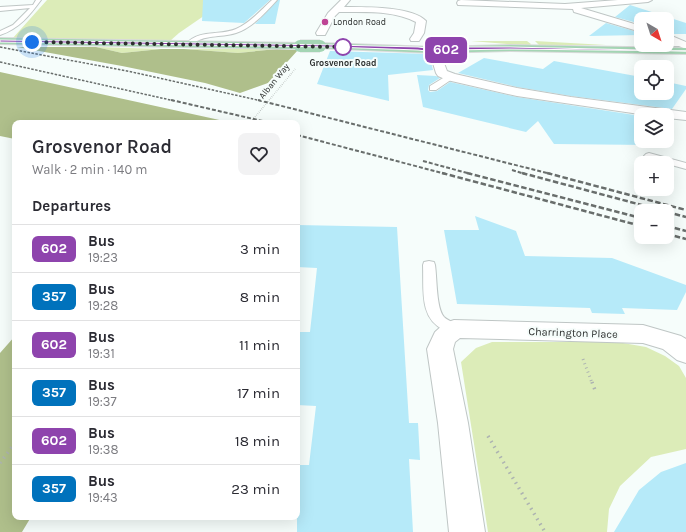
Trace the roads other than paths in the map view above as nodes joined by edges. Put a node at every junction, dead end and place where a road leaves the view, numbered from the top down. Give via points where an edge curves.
1 (39, 0) edge
2 (275, 0) edge
3 (346, 0) edge
4 (554, 0) edge
5 (648, 0) edge
6 (461, 4) edge
7 (35, 6) junction
8 (565, 7) junction
9 (0, 9) edge
10 (336, 9) junction
11 (634, 27) edge
12 (321, 33) dead end
13 (426, 33) joint
14 (0, 34) edge
15 (674, 41) edge
16 (415, 43) junction
17 (188, 44) junction
18 (674, 46) edge
19 (685, 47) edge
20 (434, 50) junction
21 (452, 77) junction
22 (433, 88) dead end
23 (686, 116) edge
24 (674, 163) edge
25 (686, 166) edge
26 (429, 265) dead end
27 (454, 329) junction
28 (686, 354) edge
29 (467, 532) edge

1 - 7 lane
2 - 17 lane via 260,15 237,30 197,36
3 - 10 street
4 - 8 street
5 - 8 street
6 - 8 street
7 - 9 lane
7 - 14 lane via 15,26
8 - 11 street
10 - 12 street
10 - 13 street via 384,11 414,16 421,21
13 - 16 main road
14 - 17 main road
15 - 19 street
16 - 17 main road, bridge via 355,47
16 - 20 main road
18 - 19 lane
19 - 20 main road via 510,48 447,42
20 - 21 street via 442,73
21 - 22 lane
21 - 23 street via 517,92
24 - 25 lane
26 - 27 lane via 433,312 440,322
27 - 28 street, Charrington Place via 643,334 672,342
27 - 29 street via 444,338 440,349 453,423

